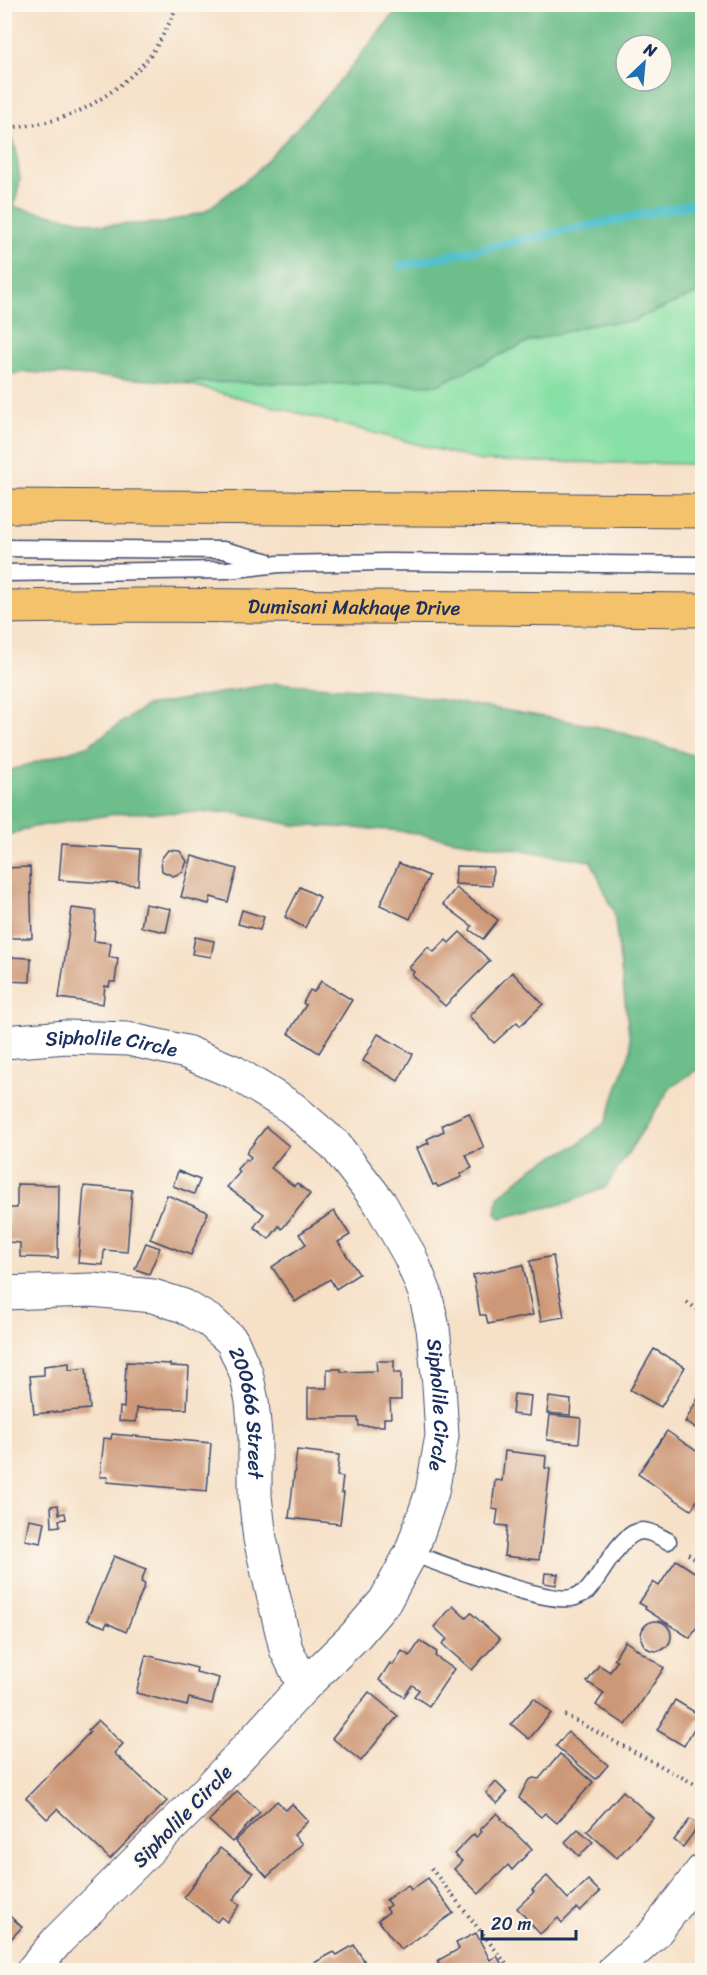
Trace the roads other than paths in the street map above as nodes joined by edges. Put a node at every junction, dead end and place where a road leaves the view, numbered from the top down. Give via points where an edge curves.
1 (4, 506) edge
2 (702, 511) edge
3 (4, 548) edge
4 (279, 564) junction
5 (702, 565) edge
6 (4, 573) edge
7 (4, 607) edge
8 (702, 610) edge
9 (4, 1042) edge
10 (4, 1293) edge
11 (668, 1541) dead end
12 (411, 1553) junction
13 (304, 1686) junction
14 (702, 1871) edge
15 (33, 1971) edge
16 (614, 1971) edge

1 - 2 main road
3 - 4 lane via 223,550
4 - 5 lane
4 - 6 lane via 227,570
7 - 8 main road, Dumisani Makhaye Drive
9 - 12 street, Sipholile Circle via 66,1037 128,1039 186,1052 234,1072 292,1108 335,1145 380,1203 410,1256 425,1293 433,1328 442,1443 432,1492
10 - 13 street, 200666 Street via 92,1290 153,1296 184,1306 232,1341 246,1373 252,1401 260,1539 286,1649
11 - 12 lane via 640,1531 625,1539 586,1592 572,1599 549,1598
12 - 13 street, Sipholile Circle via 385,1601
13 - 15 street, Sipholile Circle via 210,1788 58,1940
14 - 16 street via 654,1934

